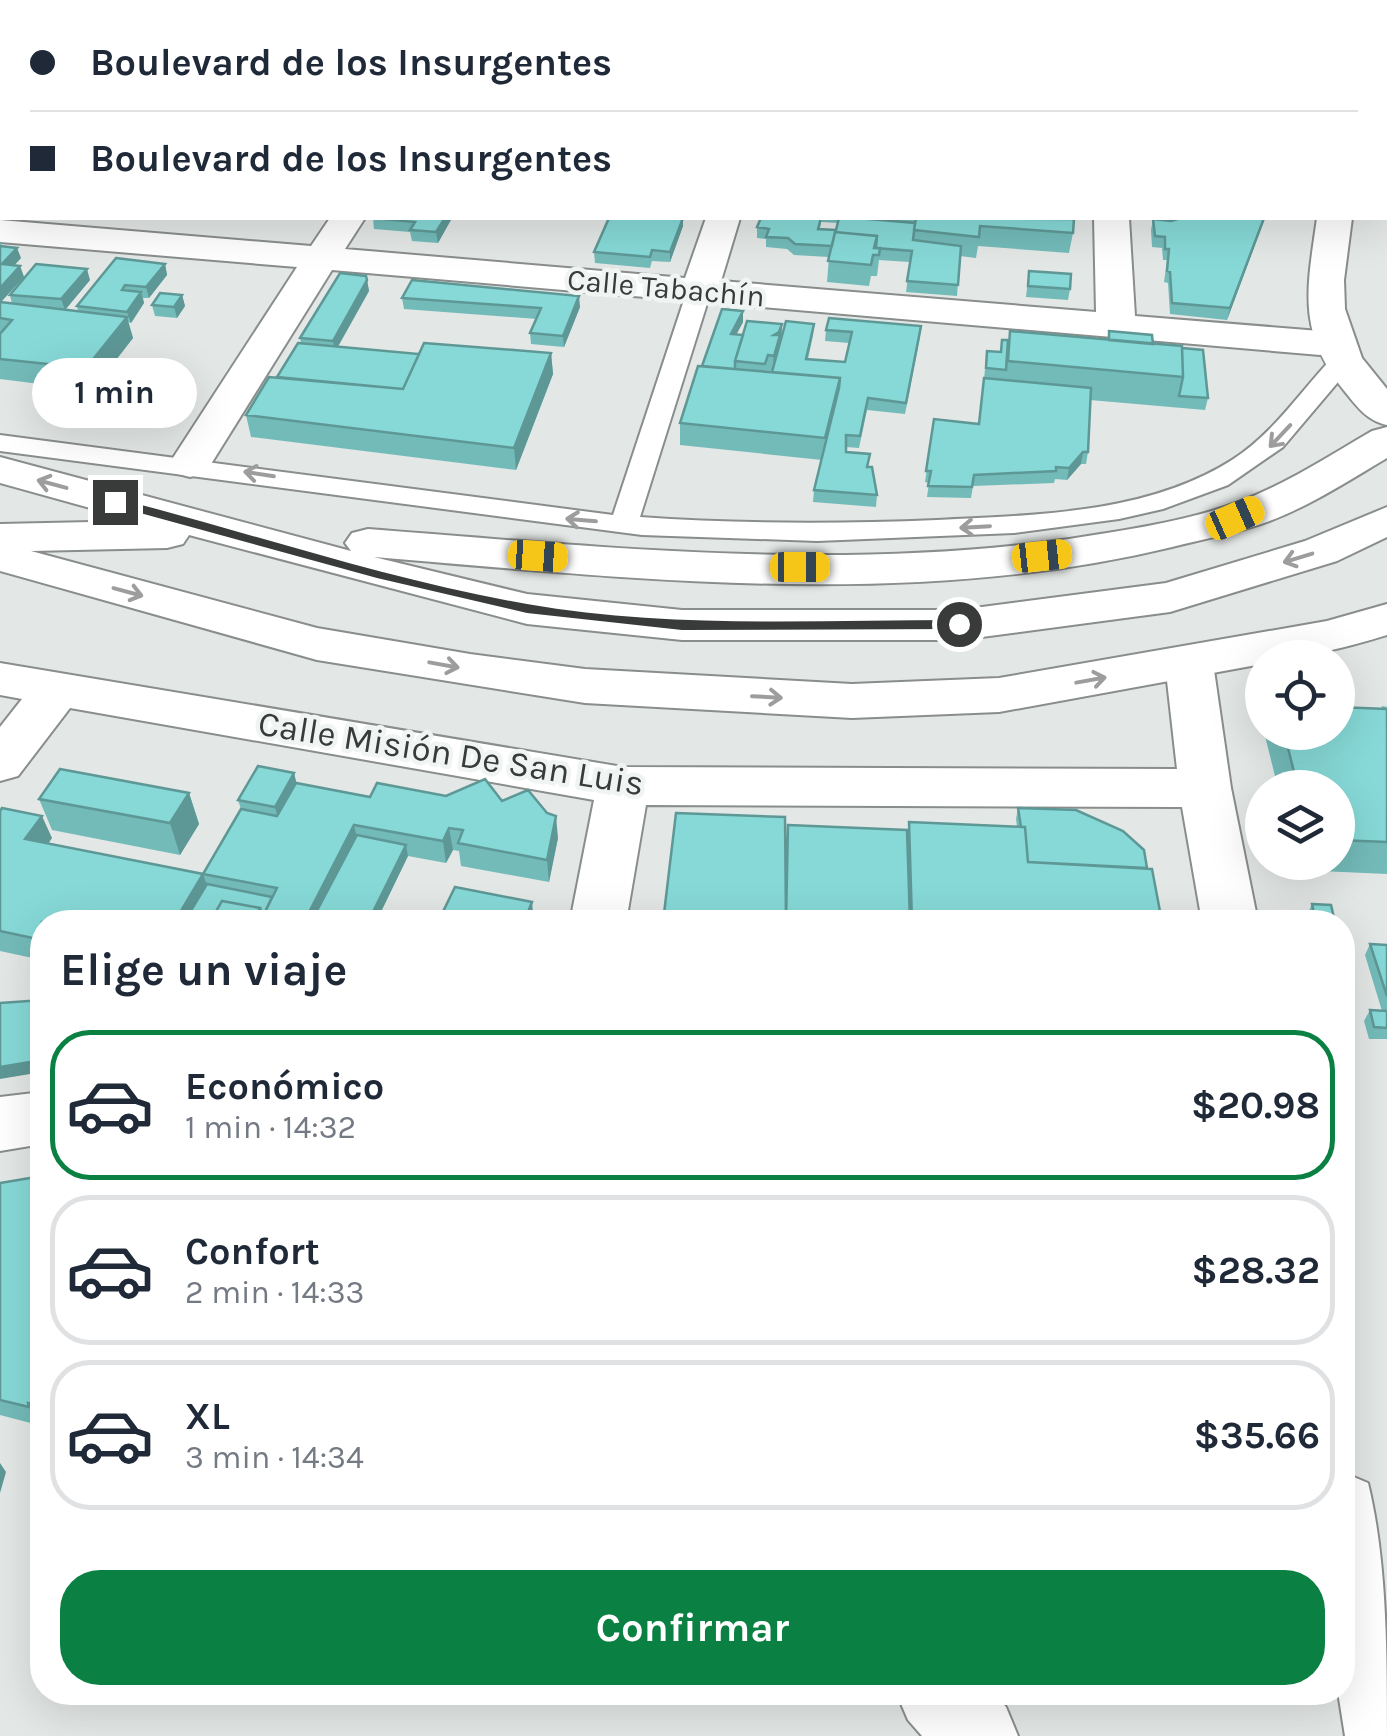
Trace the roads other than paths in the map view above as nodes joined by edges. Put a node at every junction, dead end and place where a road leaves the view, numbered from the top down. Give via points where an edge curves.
1 (346, 220) edge
2 (723, 220) edge
3 (1112, 220) edge
4 (1334, 220) edge
5 (89, 228) edge
6 (0, 231) edge
7 (322, 259) junction
8 (699, 291) junction
9 (1116, 328) junction
10 (1337, 353) junction
11 (1387, 413) edge
12 (1387, 440) edge
13 (0, 443) edge
14 (190, 464) junction
15 (0, 470) edge
16 (1387, 520) edge
17 (624, 524) junction
18 (231, 533) junction
19 (0, 538) edge
20 (0, 557) edge
21 (1387, 618) edge
22 (1188, 663) junction
23 (0, 679) edge
24 (57, 690) junction
25 (0, 763) edge
26 (623, 786) junction
27 (1205, 788) junction
28 (600, 910) edge
29 (1228, 910) edge
30 (30, 1120) edge
31 (0, 1124) edge
32 (1355, 1576) edge
33 (948, 1705) edge
34 (977, 1736) edge
35 (1386, 1736) edge

1 - 7 main road
2 - 8 main road
3 - 9 main road
4 - 10 main road via 1324,287
5 - 6 main road, Calle Tabachín
5 - 7 main road, Calle Tabachín
7 - 8 main road, Calle Tabachín
7 - 14 main road
8 - 9 main road, Calle Tabachín
8 - 17 lane
9 - 10 main road, Calle Tabachín
10 - 11 main road
10 -> 17 lane via 1273,446 1220,479 1153,502 1027,524 921,529 792,532
12 - 18 main road via 1309,486 1235,518 1074,553 943,566 692,568
13 - 14 lane
17 -> 14 lane
18 -> 15 main road
16 -> 18 main road via 1322,551 1170,597 959,624 804,627 682,625 527,609
18 - 19 main road
20 -> 22 main road via 316,644 585,686 852,702 1000,695
21 - 22 main road
22 - 27 main road
23 - 24 main road, Calle Misión De San Luis
24 - 25 main road
24 - 26 main road, Calle Misión De San Luis
26 - 27 main road, Calle Misión De San Luis
26 - 28 main road
27 - 29 main road
30 - 31 main road
32 - 35 main road
33 - 34 main road

